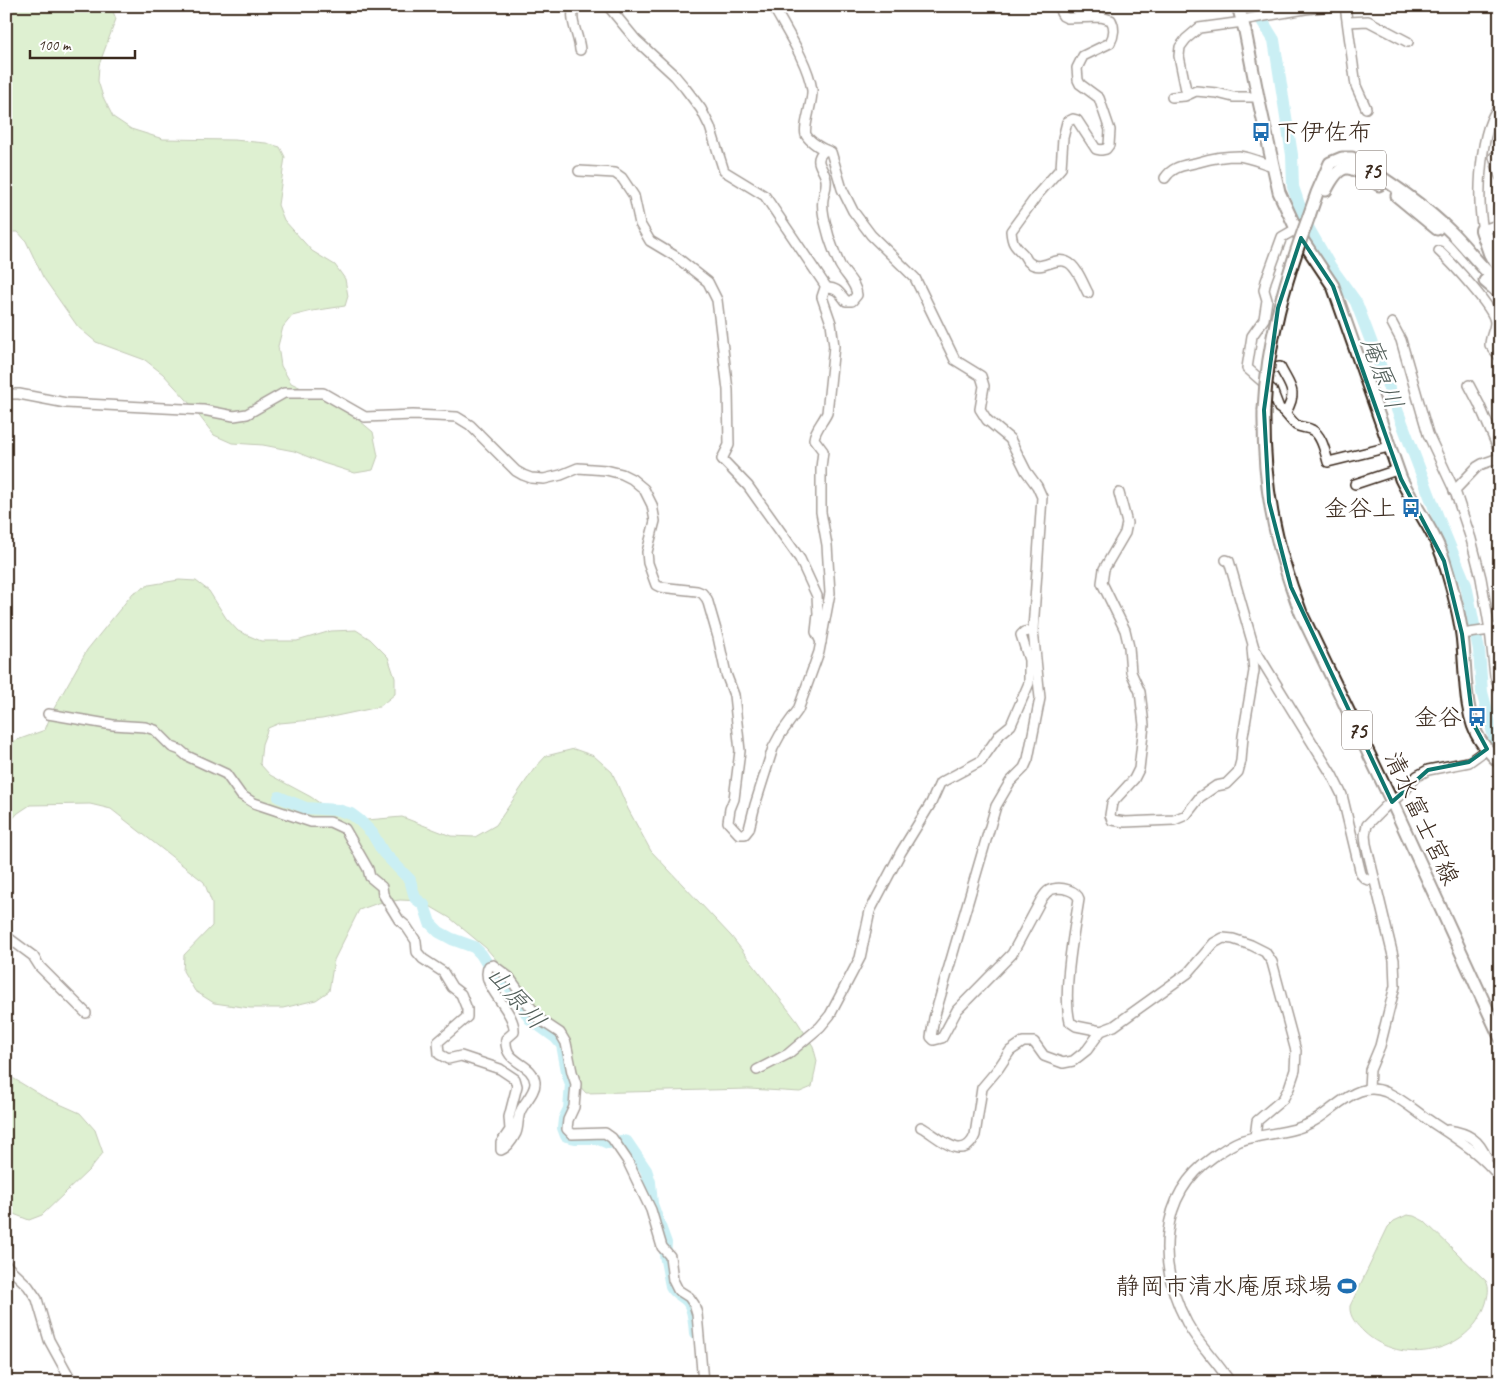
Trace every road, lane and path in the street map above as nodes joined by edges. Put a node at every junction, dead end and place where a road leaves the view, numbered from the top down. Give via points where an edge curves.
1 (574, 6) edge
2 (608, 6) edge
3 (773, 6) edge
4 (1062, 6) edge
5 (1238, 6) edge
6 (1331, 6) edge
7 (1345, 6) edge
8 (1243, 21) junction
9 (1348, 22) junction
10 (1408, 42) dead end
11 (580, 50) dead end
12 (1190, 93) junction
13 (1172, 97) dead end
14 (1258, 97) junction
15 (1500, 106) edge
16 (1366, 108) dead end
17 (825, 150) junction
18 (1494, 157) dead end
19 (1273, 166) junction
20 (579, 172) dead end
21 (1500, 176) edge
22 (1165, 178) dead end
23 (1500, 224) edge
24 (1296, 229) junction
25 (1483, 230) junction
26 (1449, 235) junction
27 (1439, 250) dead end
28 (1500, 259) edge
29 (1500, 270) edge
30 (1500, 284) edge
31 (827, 288) junction
32 (1088, 293) dead end
33 (1500, 294) edge
34 (1392, 323) dead end
35 (1500, 357) edge
36 (1275, 368) dead end
37 (1469, 385) dead end
38 (6, 394) edge
39 (1286, 412) junction
40 (1389, 447) junction
41 (1397, 470) junction
42 (1355, 484) dead end
43 (1454, 491) junction
44 (1119, 493) dead end
45 (1226, 560) dead end
46 (1500, 626) edge
47 (1033, 630) junction
48 (1488, 630) junction
49 (1462, 634) junction
50 (821, 642) junction
51 (1254, 648) junction
52 (1500, 690) edge
53 (48, 714) dead end
54 (1487, 749) junction
55 (1500, 763) edge
56 (1392, 802) junction
57 (1374, 879) junction
58 (6, 936) edge
59 (86, 1013) dead end
60 (1101, 1031) junction
61 (1500, 1037) edge
62 (757, 1070) dead end
63 (1369, 1089) junction
64 (921, 1127) dead end
65 (1254, 1137) junction
66 (1500, 1178) edge
67 (6, 1265) edge
68 (72, 1382) edge
69 (703, 1382) edge
70 (1230, 1382) edge

1 - 11 street via 572,12
2 - 31 street via 636,40 685,88 710,127 724,171 765,196
3 - 17 street via 788,31 812,90 805,130 807,137
4 - 32 street via 1061,13 1067,18 1101,17 1113,24 1110,43 1083,56 1077,68 1080,84 1099,98 1110,130 1109,145 1106,149 1096,149 1077,120 1073,118 1067,122 1061,168 1011,232 1013,244 1028,262 1038,266 1066,261 1073,266
5 - 8 main road
6 - 8 street
7 - 9 street
8 - 12 street via 1199,28 1180,47 1184,82
8 - 14 main road
9 - 10 street via 1368,22
9 - 16 street via 1356,86
12 - 13 street
12 - 14 street via 1203,91 1233,97
14 - 19 main road
15 - 25 street via 1490,120 1486,140 1480,194
17 - 31 street via 818,159 826,177 823,210 840,266 857,295 852,301 846,301 838,291
17 - 47 street via 831,152 842,189 853,211 915,278 955,360 981,376 984,386 980,409 987,420 1010,439 1042,497
18 - 21 street
19 - 22 street via 1241,156 1212,158 1183,164
19 - 24 main road via 1279,192
20 - 50 street via 615,173 622,178 634,196 640,224 650,241 675,256 708,282 713,290 728,390 729,445 722,459 748,486 800,559 817,596 816,632
23 - 25 street
24 - 39 street via 1282,237 1266,281 1264,318 1252,336 1248,368 1272,390 1278,408
24 - 40 main road via 1333,286
25 - 28 highway
25 - 29 highway
26 - 30 main road, 清水富士宮線 / 75
26 - 33 main road, 清水富士宮線 / 75
26 - 56 main road, 清水富士宮線 / 75, bridge via 1420,203 1352,158 1330,163 1278,308 1267,367 1264,410 1266,474 1277,540 1301,612
27 - 35 street via 1462,273 1493,316 1495,324 1490,345
31 - 50 street via 822,297 831,323 834,346 831,385 827,413 814,439 823,451 821,512 830,585
34 - 43 street via 1401,340 1428,434
36 - 39 street via 1280,367 1292,392 1292,403
37 - 43 street via 1498,448 1499,458 1476,467
38 - 50 street via 66,403 203,410 234,416 247,414 284,393 323,393 366,417 457,417 516,471 531,478 544,479 578,468 606,470 632,479 644,490 652,505 655,521 648,563 656,585 702,593 718,637 734,695 740,751 728,822 739,834 749,829 773,748 798,710
39 - 40 street via 1296,424 1315,432 1328,462
40 - 41 main road
41 - 42 street
41 - 49 main road via 1410,498 1430,528 1444,561
43 - 48 street via 1481,578
44 - 51 street via 1127,523 1125,533 1104,569 1102,583 1125,630 1131,672 1140,692 1144,725 1139,769 1112,803 1112,820 1174,820 1186,815 1200,797 1216,786 1226,784 1238,772 1254,670
45 - 51 street via 1230,561
46 - 48 street
47 - 60 street via 1040,698 1028,759 996,806 931,1037 934,1040 942,1038 958,1010 1012,954 1046,892 1053,889 1072,891 1079,899 1069,970 1067,1013 1070,1022
47 - 62 street via 1021,636 1029,660 1029,684 1011,725 1000,734 981,761 940,783 870,911 860,958 830,1015 788,1054
48 - 49 street
48 - 52 street
49 - 54 main road via 1473,723
51 - 57 street via 1332,775 1342,796 1361,874 1369,880
53 - 69 street via 155,730 172,747 226,774 241,796 254,803 311,822 330,822 345,829 370,877 382,887 399,920 416,941 417,952 443,972 452,987 461,994 466,1017 438,1042 439,1054 448,1058 462,1056 500,1069 515,1079 517,1086 509,1117 510,1130 501,1143 501,1150 516,1132 519,1113 535,1081 529,1070 511,1057 506,1048 506,1039 514,1032 515,1025 487,979 487,970 493,965 509,977 539,1019 566,1042 576,1084 568,1129 572,1134 605,1133 612,1138 627,1160 651,1210 662,1247 670,1256 673,1280 678,1290 689,1296 694,1304
54 - 55 main road
54 - 56 street via 1469,762 1428,770 1417,776
56 - 57 street via 1368,825 1365,835
56 - 61 main road, 清水富士宮線 / 75
57 - 63 street via 1394,960 1395,986 1380,1046 1370,1070
58 - 59 street via 33,956
60 - 64 street via 1087,1050 1073,1061 1063,1063 1044,1056 1034,1042 1022,1042 1010,1051 982,1088 975,1135 966,1147 945,1144
60 - 65 street via 1114,1026 1188,973 1214,943 1223,938 1234,939 1265,952 1272,962 1296,1051 1295,1070 1283,1099 1257,1121
63 - 65 street via 1351,1096 1310,1125
63 - 66 street via 1387,1092 1472,1148
65 - 70 street via 1224,1149 1190,1178 1174,1205 1167,1234 1169,1270 1176,1298 1195,1336
67 - 68 street via 37,1299 49,1340

